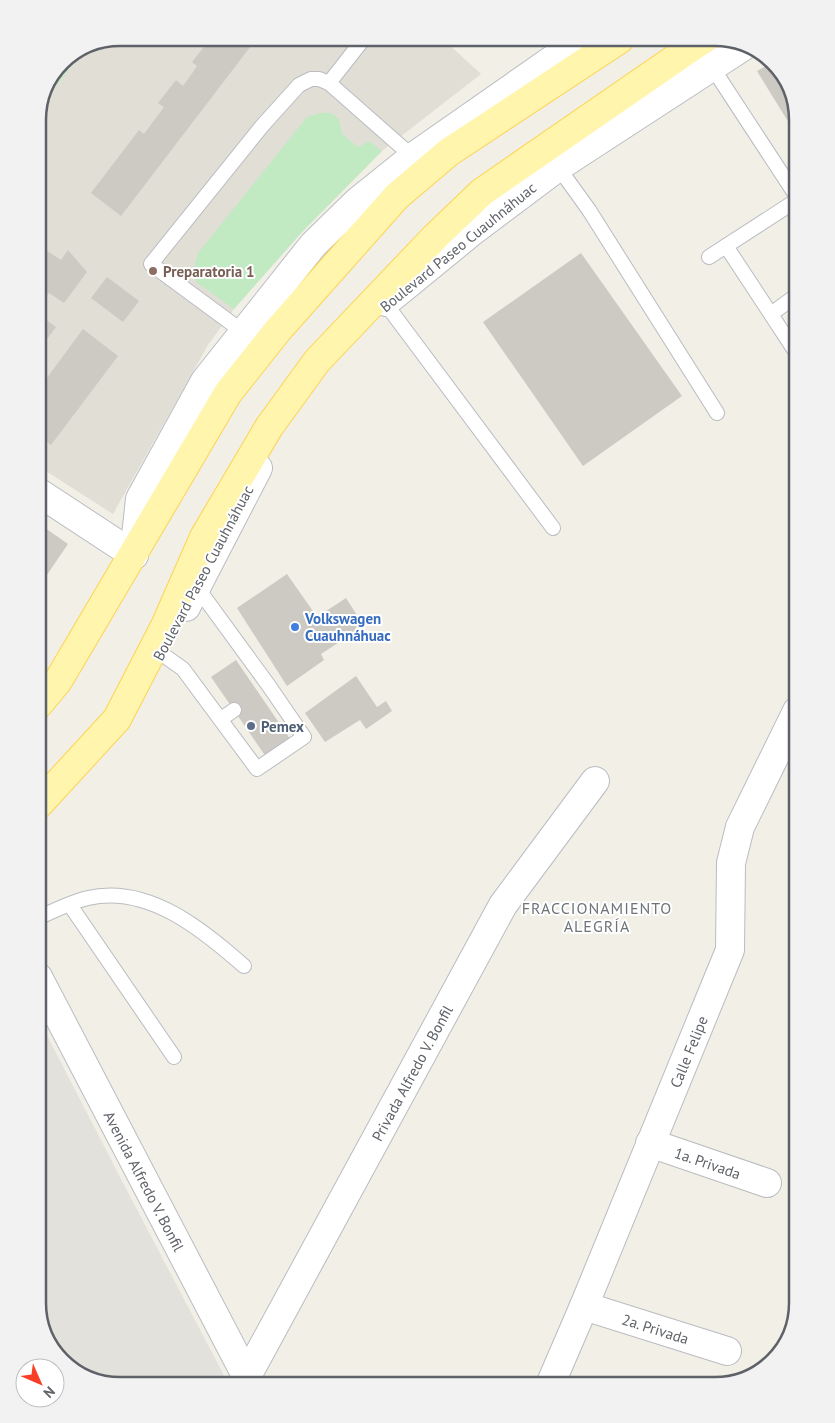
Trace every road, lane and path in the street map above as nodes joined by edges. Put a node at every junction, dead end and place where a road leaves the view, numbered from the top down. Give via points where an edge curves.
1 (358, 46) edge
2 (572, 46) edge
3 (609, 46) edge
4 (693, 46) edge
5 (738, 50) edge
6 (712, 67) junction
7 (329, 83) junction
8 (413, 158) junction
9 (558, 167) junction
10 (789, 185) edge
11 (789, 205) edge
12 (726, 246) junction
13 (709, 257) dead end
14 (789, 301) edge
15 (385, 303) junction
16 (771, 314) junction
17 (242, 331) junction
18 (789, 341) edge
19 (718, 413) dead end
20 (46, 497) edge
21 (553, 528) dead end
22 (134, 555) junction
23 (196, 586) junction
24 (162, 654) junction
25 (46, 695) edge
26 (234, 710) dead end
27 (117, 719) junction
28 (221, 719) junction
29 (789, 729) edge
30 (596, 781) dead end
31 (46, 796) edge
32 (70, 905) junction
33 (46, 915) edge
34 (244, 966) dead end
35 (46, 992) edge
36 (174, 1057) dead end
37 (650, 1143) junction
38 (767, 1183) dead end
39 (584, 1306) junction
40 (727, 1351) dead end
41 (247, 1377) edge
42 (251, 1377) edge
43 (554, 1377) edge

1 - 7 lane
2 - 8 street
3 - 22 main road via 449,152 397,196 278,330 228,394
4 - 27 main road, Boulevard Paseo Cuauhnáhuac via 482,192 317,361 269,428 204,537 165,626
5 - 6 street, Boulevard Paseo Cuauhnáhuac
6 - 9 street, Boulevard Paseo Cuauhnáhuac
6 - 10 lane
7 - 8 lane
7 - 17 lane via 311,79 299,85 150,264
8 - 17 street via 357,202 313,244
9 - 15 street, Boulevard Paseo Cuauhnáhuac
9 - 19 lane via 589,210
11 - 12 lane
12 - 13 lane
12 - 16 lane
14 - 16 lane
15 - 21 lane
15 - 23 street, Boulevard Paseo Cuauhnáhuac via 323,369 278,427
16 - 18 lane
17 - 22 street via 205,381 140,499
20 - 22 street
22 - 25 main road via 58,681
23 - 24 street, Boulevard Paseo Cuauhnáhuac
23 - 28 lane via 264,690 304,737 257,769
24 - 27 street, Boulevard Paseo Cuauhnáhuac
24 - 28 lane via 183,669
26 - 28 lane
27 - 31 main road, Boulevard Paseo Cuauhnáhuac
29 - 37 street, Calle Felipe via 740,827 730,863 730,950
30 - 42 street, Privada Alfredo V. Bonfil via 504,905
32 - 33 lane
32 - 34 lane via 88,898 110,896 140,899 206,933
32 - 36 lane
35 - 41 street, Avenida Alfredo V. Bonfil
37 - 38 street, 1a. Privada
37 - 39 street, Calle Felipe
39 - 40 street, 2a. Privada
39 - 43 street, Calle Felipe

